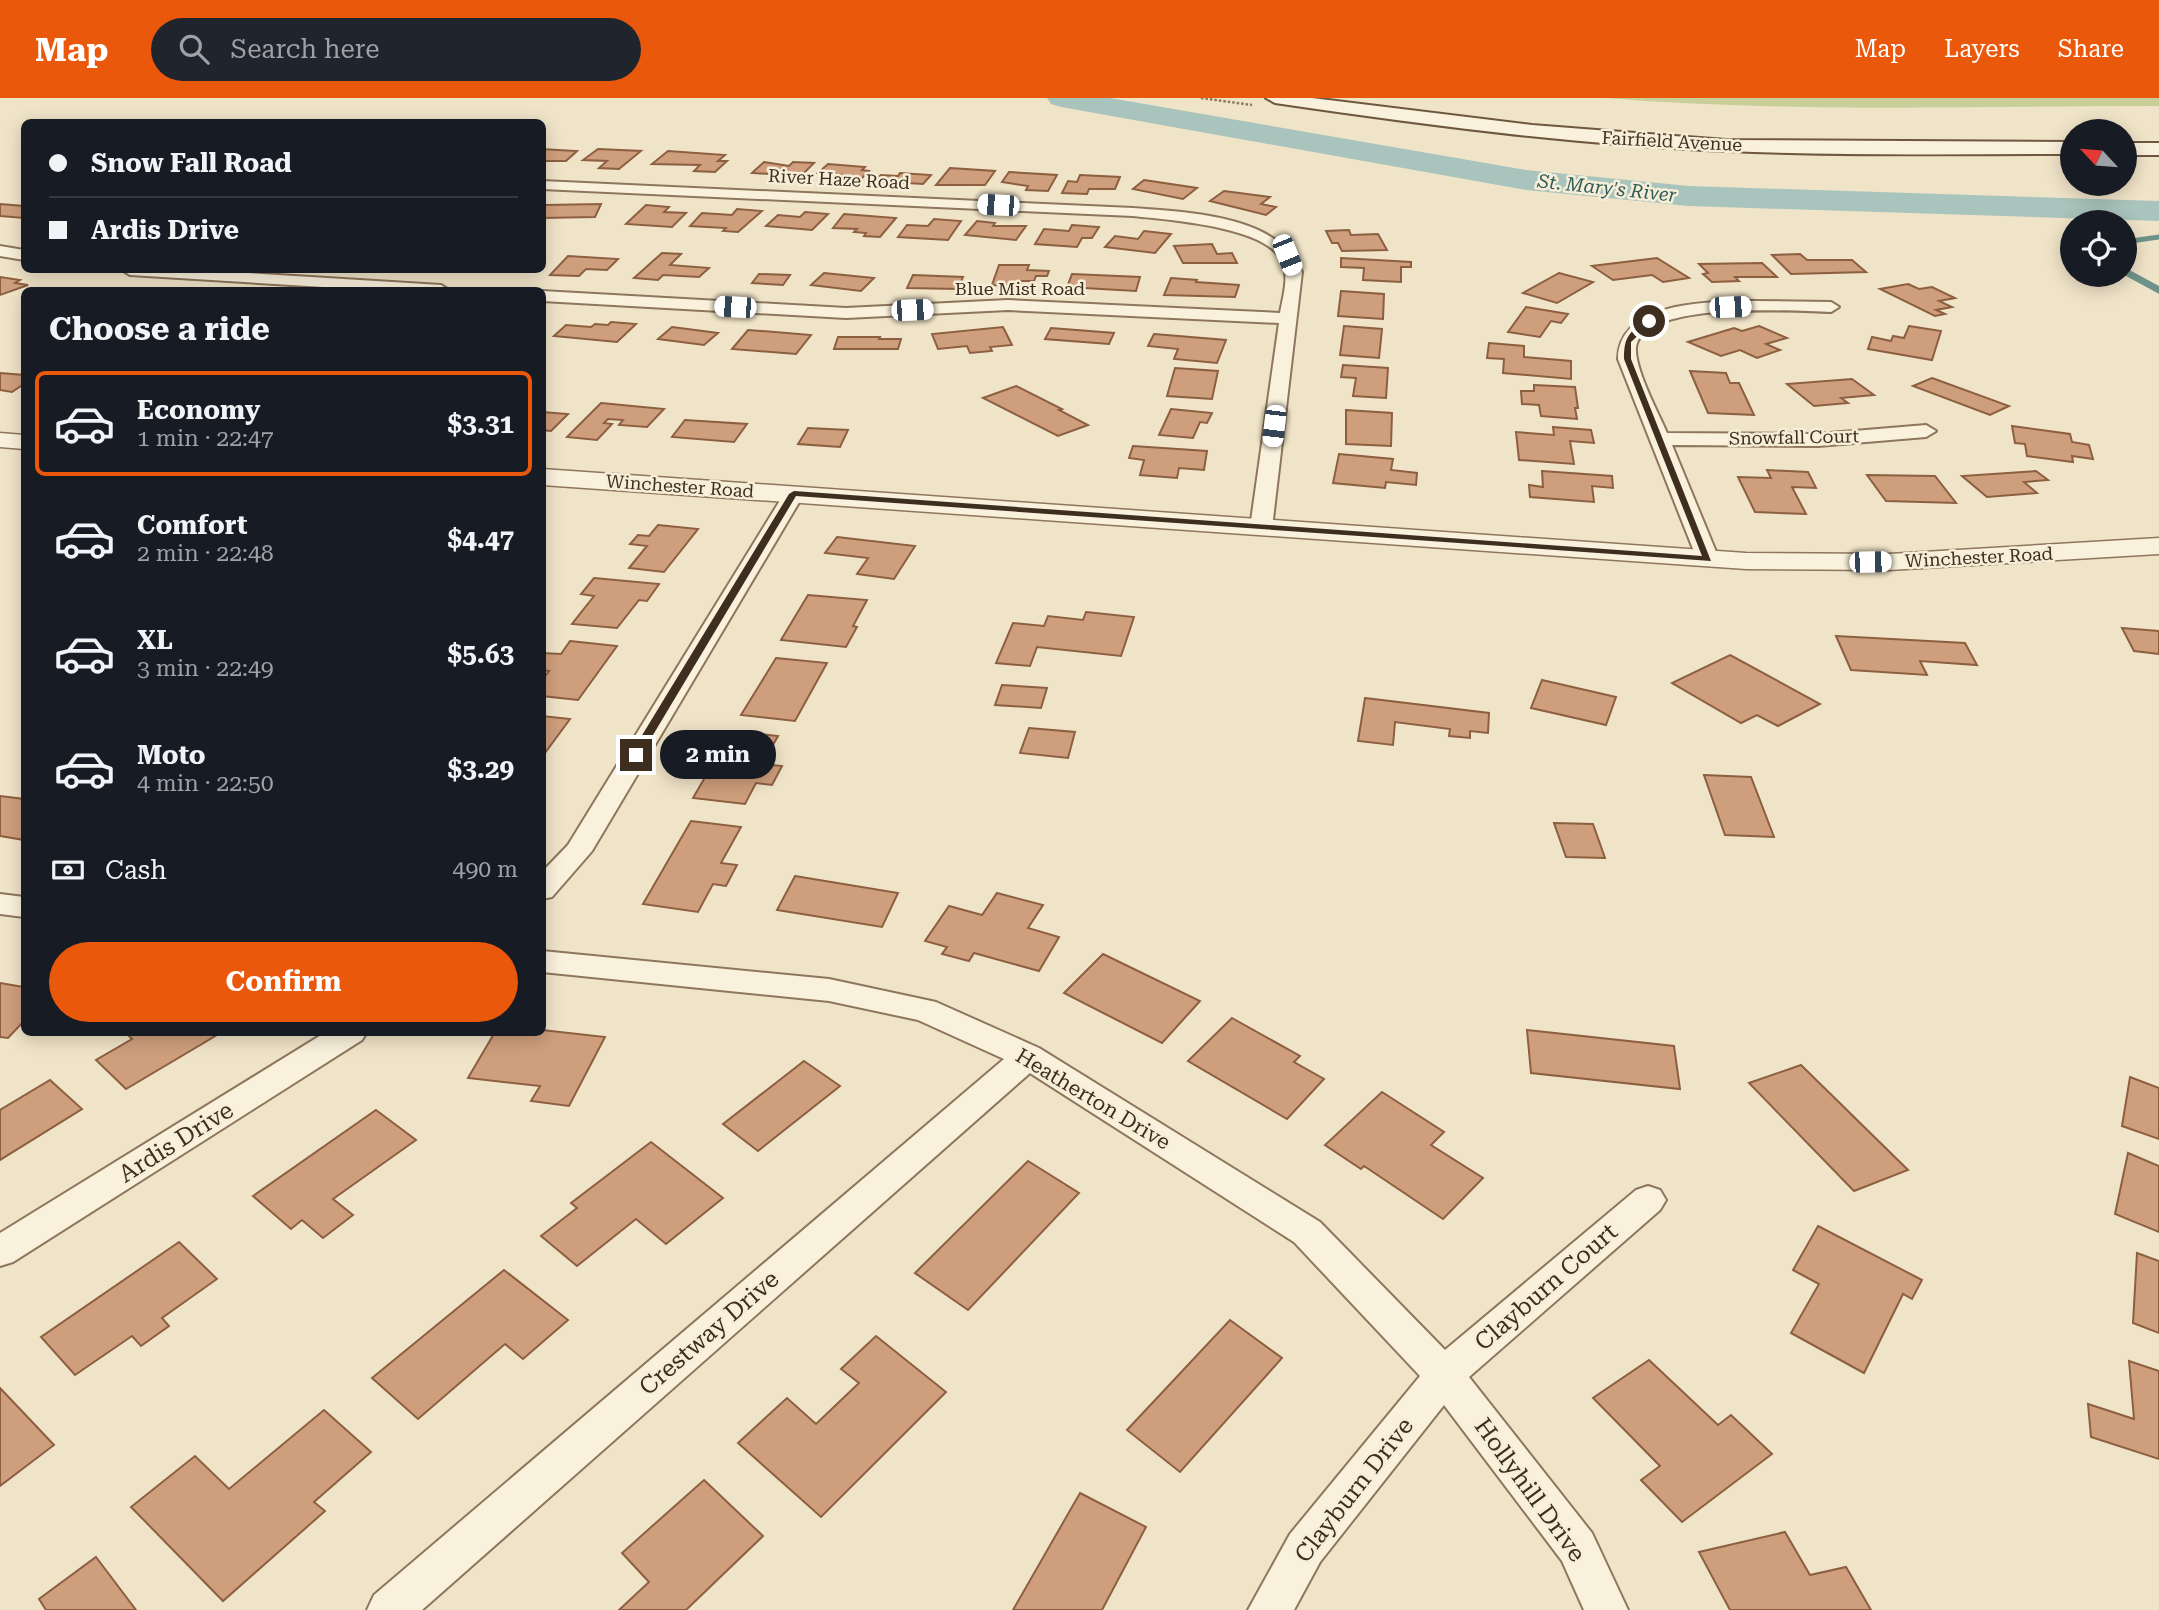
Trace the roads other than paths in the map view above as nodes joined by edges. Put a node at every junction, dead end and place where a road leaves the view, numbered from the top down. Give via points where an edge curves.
1 (1275, 98) edge
2 (2060, 149) edge
3 (2137, 149) edge
4 (2159, 149) edge
5 (546, 185) edge
6 (0, 251) edge
7 (21, 254) edge
8 (160, 273) edge
9 (320, 273) edge
10 (300, 287) edge
11 (546, 296) edge
12 (1831, 307) dead end
13 (1287, 318) junction
14 (1926, 431) dead end
15 (1661, 439) junction
16 (0, 440) edge
17 (21, 442) edge
18 (546, 477) edge
19 (794, 494) junction
20 (1261, 528) junction
21 (2159, 546) edge
22 (1708, 559) junction
23 (546, 886) edge
24 (0, 904) edge
25 (21, 907) edge
26 (546, 961) edge
27 (345, 1036) edge
28 (1028, 1056) junction
29 (1648, 1200) dead end
30 (0, 1251) edge
31 (1444, 1375) junction
32 (389, 1610) edge
33 (1270, 1610) edge
34 (1605, 1610) edge

1 - 2 main road, Fairfield Avenue via 1452,123 1662,141 1790,148
3 - 4 main road
5 - 13 street, River Haze Road via 1133,212 1195,219 1270,241 1287,255 1294,272
6 - 7 street
8 - 10 street
9 - 10 street
11 - 13 street, Blue Mist Road via 846,313 1008,305
12 - 15 street via 1707,307 1649,321 1628,342 1627,359
13 - 20 street, River Haze Road
14 - 15 street, Snowfall Court via 1818,440
15 - 22 street
16 - 17 street
18 - 19 street, Winchester Road
19 - 20 street, Winchester Road
19 - 23 street via 578,851
20 - 22 street, Winchester Road
21 - 22 street, Winchester Road via 1889,562
24 - 25 street
26 - 28 street, Heatherton Drive via 829,990 925,1010
27 - 30 street, Ardis Drive
28 - 31 street, Heatherton Drive via 1307,1232
28 - 32 street, Crestway Drive
29 - 31 street, Clayburn Court
31 - 33 street, Clayburn Drive via 1305,1548
31 - 34 street, Hollyhill Drive via 1577,1548

